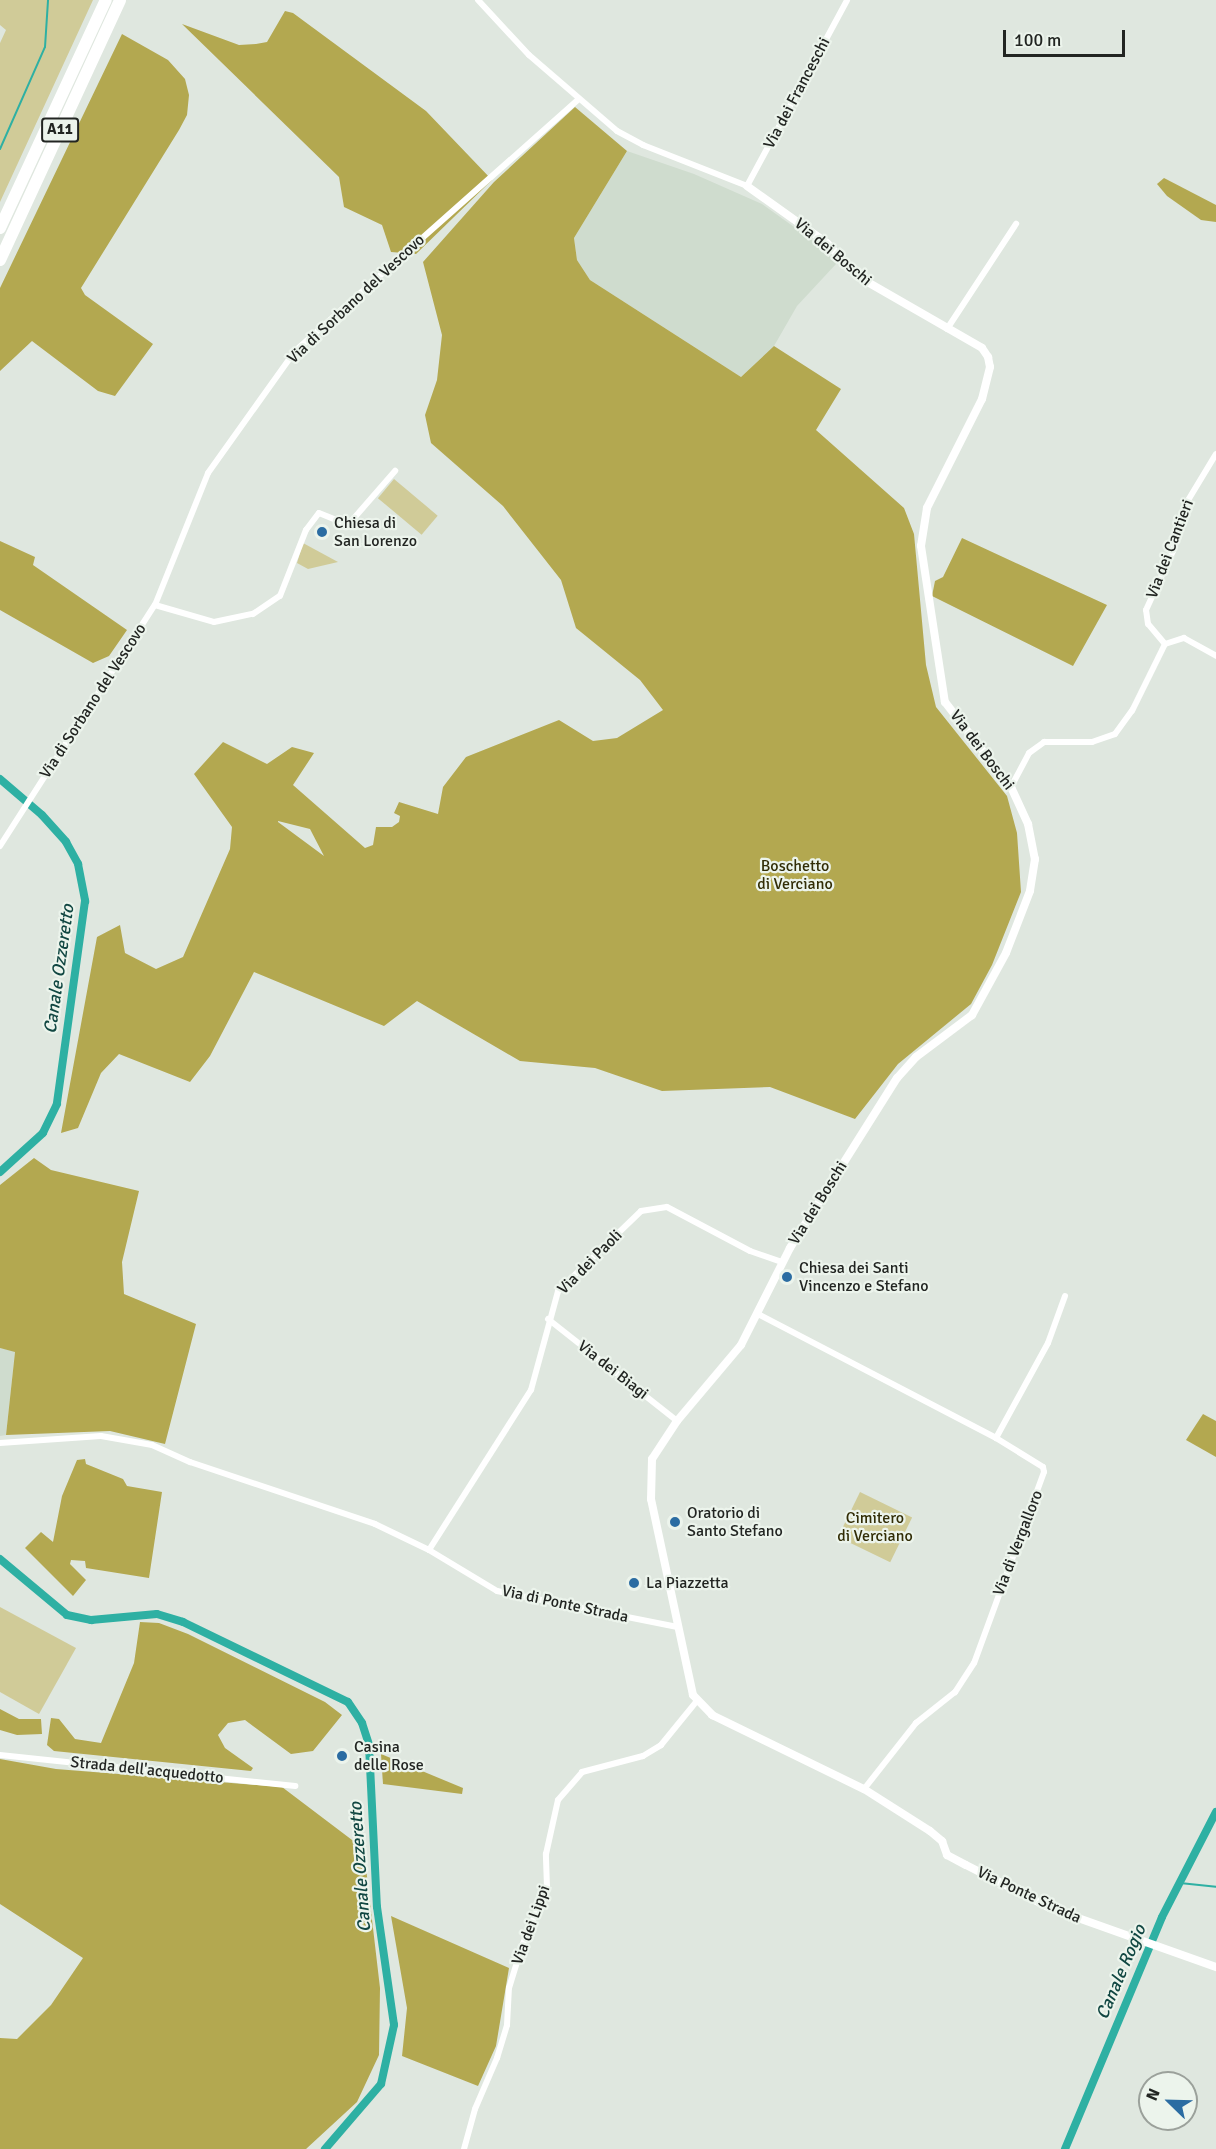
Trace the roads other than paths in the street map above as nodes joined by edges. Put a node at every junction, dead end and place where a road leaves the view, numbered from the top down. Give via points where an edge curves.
1 (106, 0) edge
2 (120, 0) edge
3 (478, 0) edge
4 (847, 0) edge
5 (578, 100) junction
6 (747, 186) junction
7 (1016, 224) dead end
8 (0, 228) edge
9 (0, 260) edge
10 (946, 329) junction
11 (1216, 454) edge
12 (395, 471) dead end
13 (155, 605) junction
14 (1165, 644) junction
15 (1216, 656) edge
16 (1011, 787) junction
17 (0, 846) edge
18 (782, 1262) junction
19 (1065, 1296) dead end
20 (758, 1314) junction
21 (548, 1319) junction
22 (677, 1421) junction
23 (996, 1438) junction
24 (0, 1443) edge
25 (429, 1550) junction
26 (677, 1627) junction
27 (696, 1702) junction
28 (0, 1755) edge
29 (295, 1786) dead end
30 (864, 1789) junction
31 (1216, 1967) edge
32 (464, 2149) edge

1 - 8 highway, A11
2 - 9 highway, A11
3 - 5 street, Via dei Boschi via 487,14
4 - 6 street, Via dei Franceschi
5 - 6 street, Via dei Boschi via 616,131 643,145
5 - 13 street, Via di Sorbano del Vescovo via 295,351 208,473
6 - 10 street, Via dei Boschi via 827,243 857,276
7 - 10 street
10 - 16 street, Via dei Boschi via 982,348 990,367 982,399 923,519 921,546 939,679 945,702
11 - 14 street, Via dei Cantieri via 1187,502 1173,551 1146,610 1148,624
12 - 13 street via 348,525 319,513 306,530 280,596 253,614 214,622
13 - 17 street, Via di Sorbano del Vescovo
14 - 15 street via 1184,638
14 - 16 street via 1132,711 1115,734 1103,740 1044,742 1029,753
16 - 18 street, Via dei Boschi via 1028,824 1035,859 1030,891 1006,953 972,1015 916,1057 897,1078
18 - 20 street, Via dei Boschi
18 - 21 street, Via dei Paoli via 750,1251 667,1207 650,1207 558,1291
19 - 23 street via 1048,1343
20 - 22 street, Via dei Boschi via 722,1373
20 - 23 street, Via di Vergalloro
21 - 22 street, Via dei Biagi
21 - 25 street, Via dei Paoli via 531,1390
22 - 26 street, Via dei Boschi via 652,1459 650,1486
23 - 30 street, Via di Vergalloro via 1043,1467 1044,1472 974,1663 955,1692 916,1723
24 - 25 street, Via di Ponte Strada via 101,1436 152,1444 190,1462 343,1512
25 - 26 street, Via di Ponte Strada via 497,1591
26 - 27 street
27 - 30 street via 725,1721
27 - 32 street, Via dei Lippi via 661,1745 643,1756 582,1772 558,1800 546,1854 547,1887 522,1946 509,1988 507,2025
28 - 29 street, Strada dell'acquedotto
30 - 31 street, Via Ponte Strada via 930,1831 942,1841 949,1856 1050,1908 1144,1938

